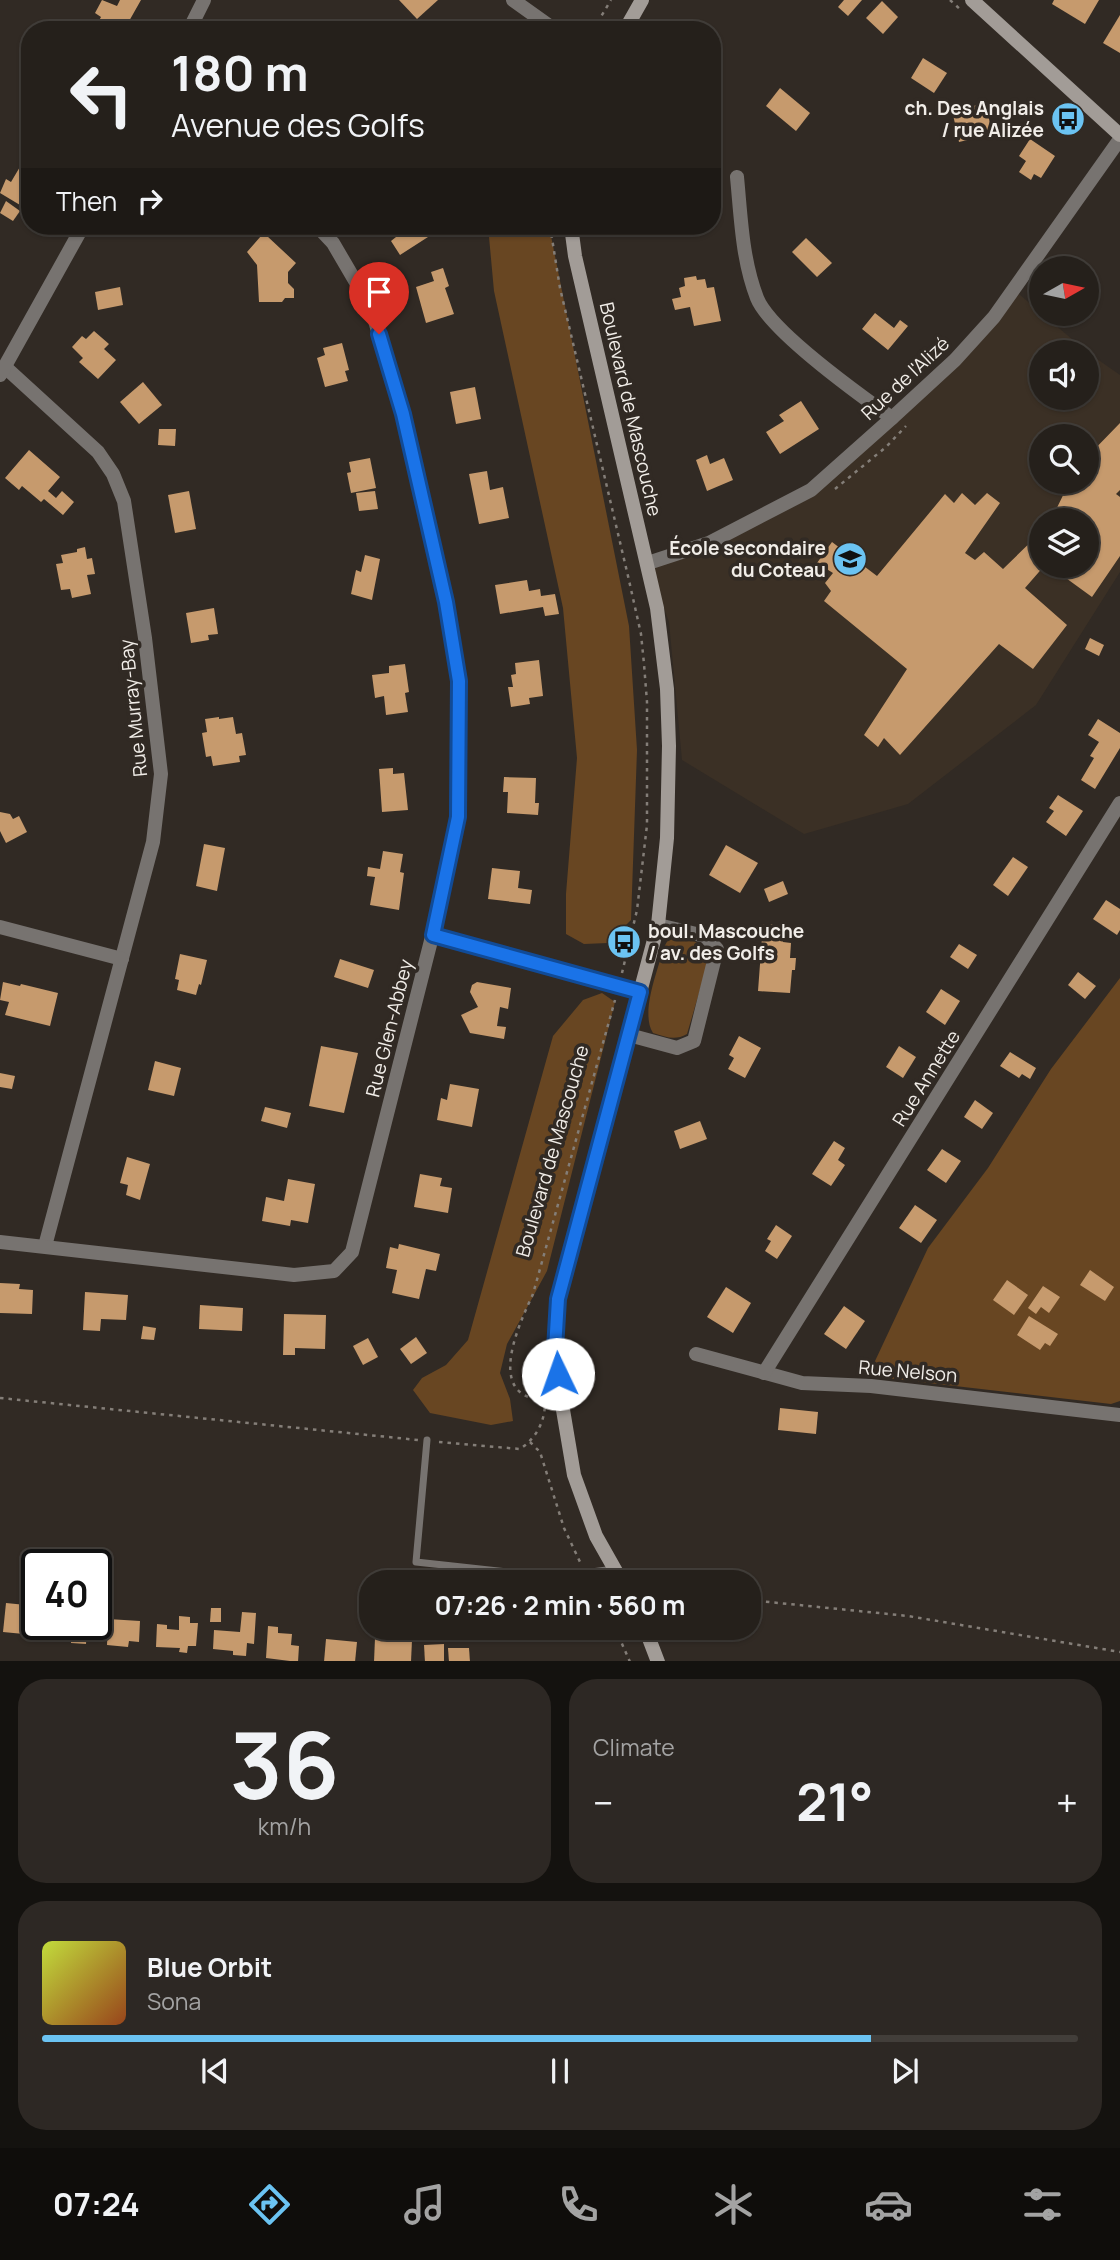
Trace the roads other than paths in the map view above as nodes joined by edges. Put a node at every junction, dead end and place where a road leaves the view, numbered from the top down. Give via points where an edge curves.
1 (204, 0) edge
2 (513, 0) edge
3 (642, 0) edge
4 (972, 0) edge
5 (194, 21) edge
6 (542, 21) edge
7 (630, 21) edge
8 (1120, 137) edge
9 (737, 177) dead end
10 (78, 235) edge
11 (325, 235) edge
12 (572, 235) edge
13 (3, 371) edge
14 (892, 418) junction
15 (648, 563) junction
16 (1120, 803) edge
17 (658, 925) junction
18 (0, 927) edge
19 (433, 935) junction
20 (122, 958) junction
21 (640, 992) junction
22 (629, 1034) junction
23 (0, 1242) edge
24 (46, 1247) junction
25 (696, 1354) dead end
26 (764, 1373) junction
27 (1120, 1415) edge
28 (427, 1440) road end
29 (615, 1568) joint
30 (650, 1640) edge
31 (658, 1661) edge

1 - 5 street
2 - 6 street
3 - 7 street
4 - 8 street
8 - 14 street, Rue de l'Alizé via 994,317
9 - 14 street via 744,251 758,301 789,338
10 - 13 street
11 - 19 street, Rue Glen-Abbey via 371,307 403,414 459,681 458,817
12 - 15 street, Boulevard de Mascouche
13 - 20 street, Rue Murray-Bay via 98,452 124,501 161,774 153,842
14 - 15 street, Rue de l'Alizé via 811,490 709,543
15 - 17 street, Boulevard de Mascouche via 663,645 668,724 667,838
16 - 26 street, Rue Annette
17 - 21 street, Boulevard de Mascouche
17 - 22 street via 705,936 717,949 694,1041 677,1048
18 - 20 street
19 - 21 street
19 - 24 street, Rue Glen-Abbey via 352,1252 334,1271 294,1275
20 - 24 street, Rue Murray-Bay
21 - 22 street, Boulevard de Mascouche
22 - 29 street, Boulevard de Mascouche via 558,1299 555,1349 575,1475 591,1524
23 - 24 street, Rue Glen-Abbey
25 - 26 street, Rue Nelson
26 - 27 street, Rue Nelson via 802,1383 871,1386
28 - 29 lane via 416,1562 554,1577
30 - 31 street

